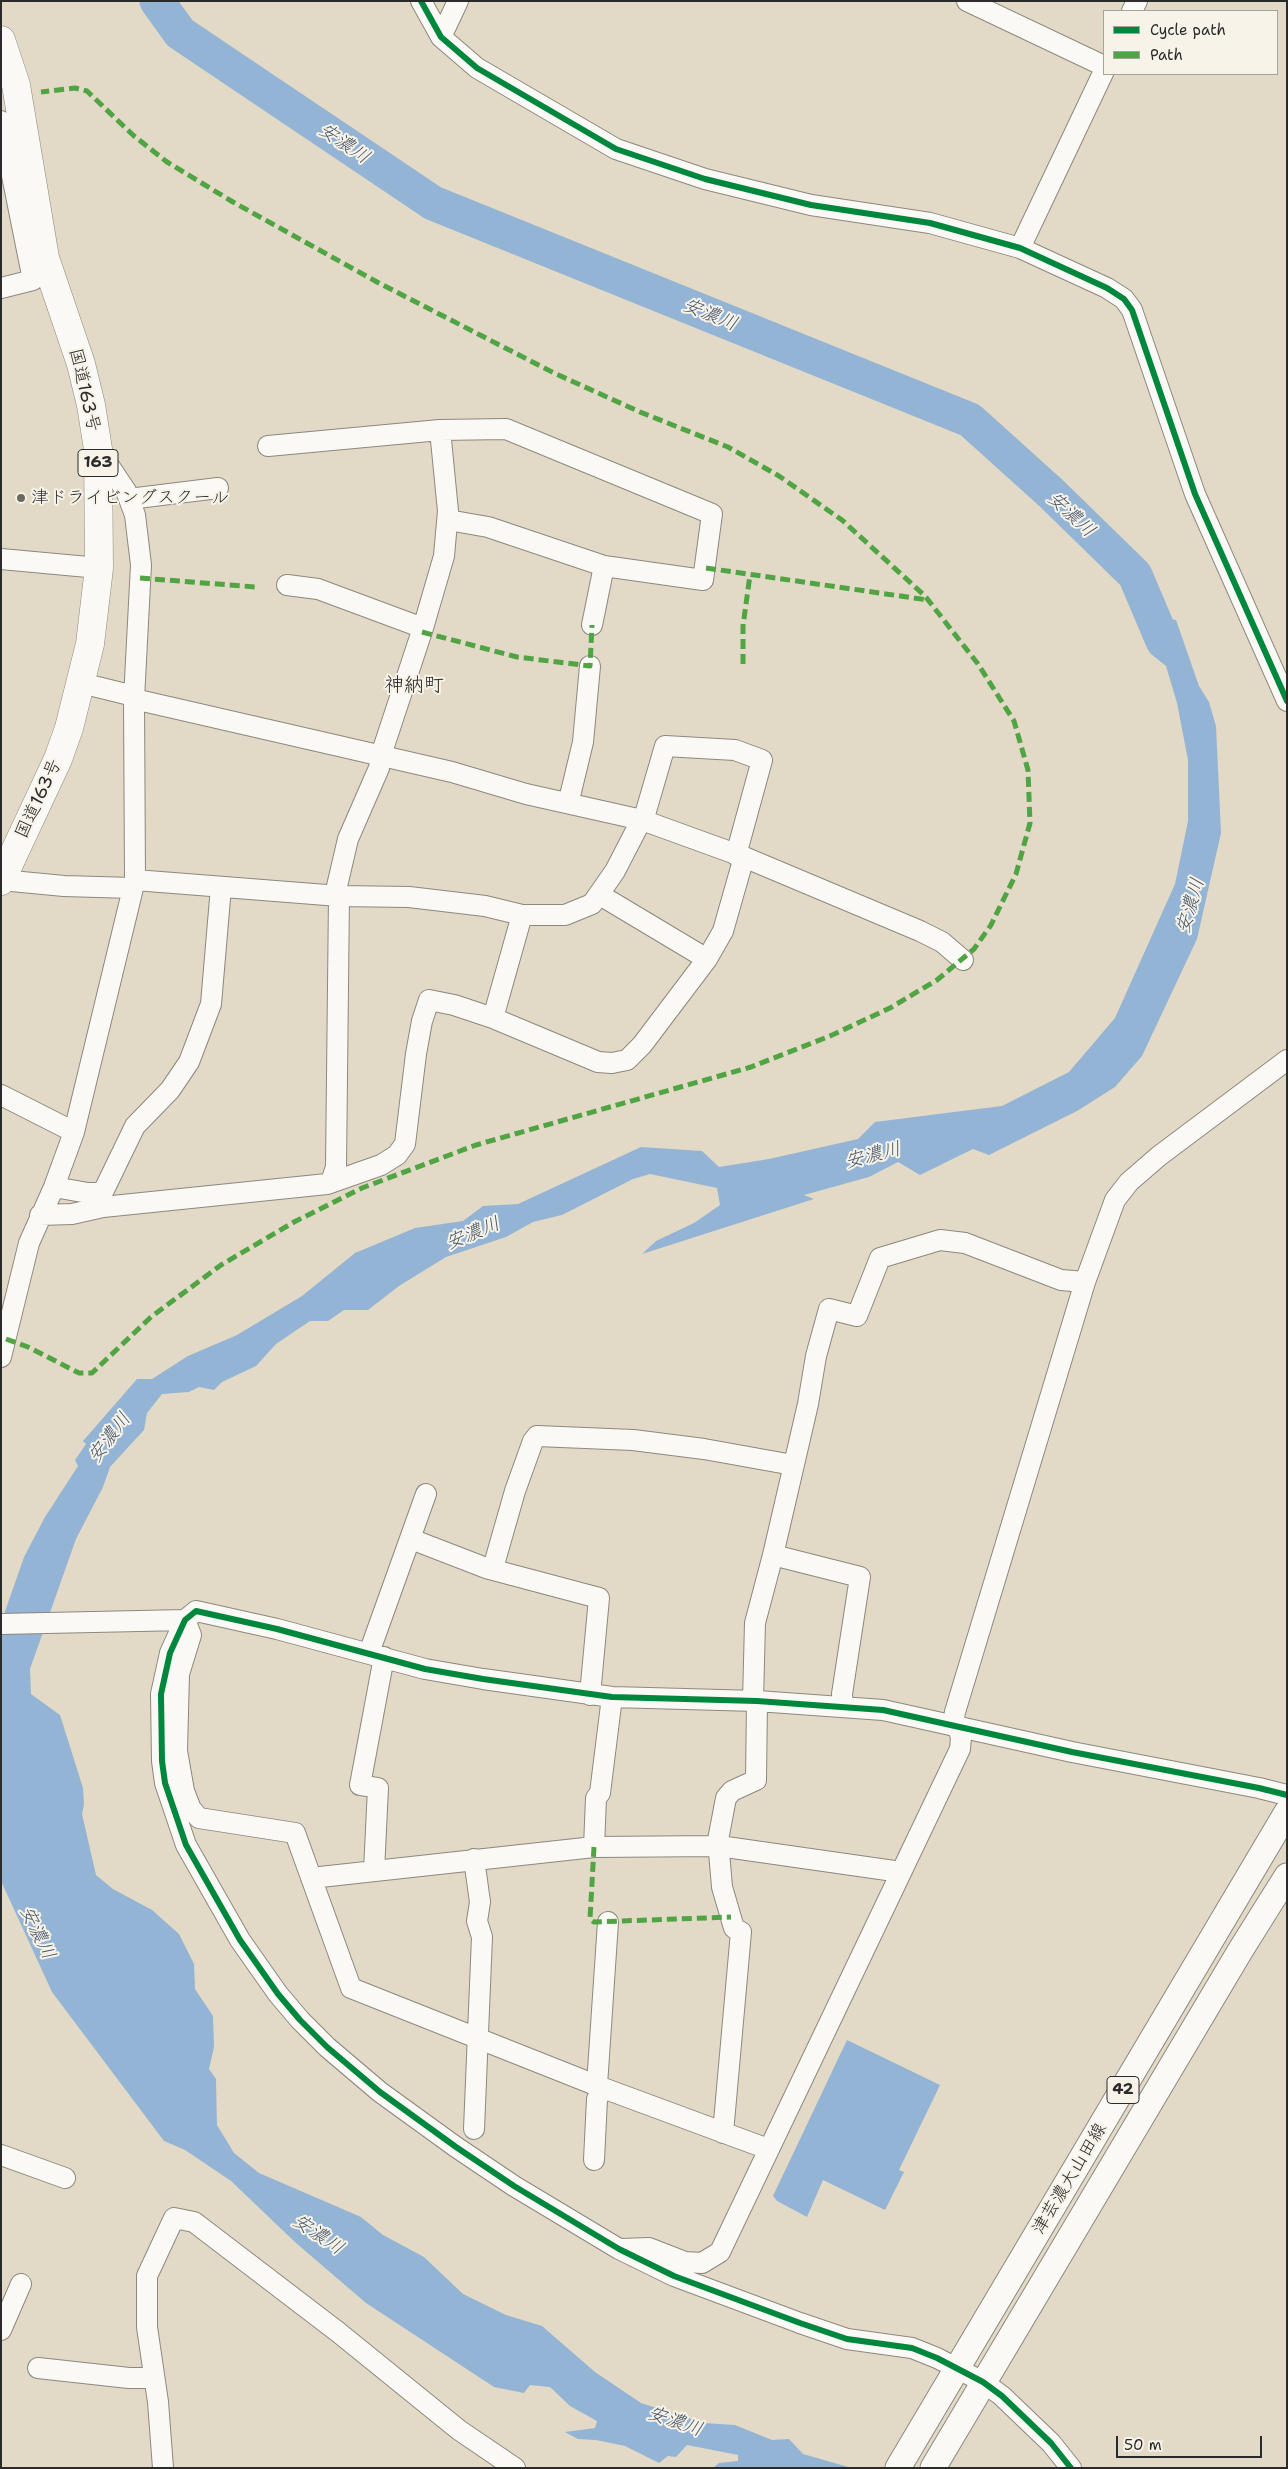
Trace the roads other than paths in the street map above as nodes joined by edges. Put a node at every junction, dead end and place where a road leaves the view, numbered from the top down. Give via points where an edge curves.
1 (421, 1) edge
2 (458, 1) edge
3 (967, 1) edge
4 (441, 37) junction
5 (1, 40) edge
6 (1103, 66) edge
7 (1103, 73) edge
8 (1, 121) edge
9 (1020, 248) junction
10 (1, 288) edge
11 (440, 430) junction
12 (268, 446) dead end
13 (98, 450) junction
14 (218, 488) dead end
15 (128, 499) junction
16 (448, 520) junction
17 (1, 560) edge
18 (604, 566) junction
19 (99, 568) junction
20 (287, 585) dead end
21 (592, 625) dead end
22 (423, 628) junction
23 (590, 666) dead end
24 (81, 684) junction
25 (134, 697) junction
26 (1287, 701) edge
27 (381, 755) junction
28 (566, 803) junction
29 (642, 820) junction
30 (740, 856) junction
31 (1, 881) edge
32 (134, 884) junction
33 (221, 887) junction
34 (600, 895) junction
35 (339, 896) junction
36 (522, 915) junction
37 (707, 959) junction
38 (963, 960) dead end
39 (493, 1018) junction
40 (1287, 1060) edge
41 (1, 1095) edge
42 (74, 1132) junction
43 (331, 1182) junction
44 (54, 1187) junction
45 (40, 1214) junction
46 (1085, 1282) junction
47 (1, 1356) edge
48 (793, 1465) junction
49 (426, 1494) dead end
50 (411, 1539) junction
51 (773, 1555) junction
52 (493, 1568) junction
53 (185, 1620) junction
54 (1, 1624) edge
55 (376, 1655) junction
56 (590, 1695) junction
57 (612, 1697) junction
58 (755, 1701) junction
59 (843, 1706) junction
60 (955, 1725) junction
61 (1287, 1795) edge
62 (1287, 1812) edge
63 (719, 1846) junction
64 (594, 1847) junction
65 (474, 1859) junction
66 (374, 1871) junction
67 (901, 1872) junction
68 (1287, 1876) edge
69 (311, 1878) junction
70 (608, 1922) dead end
71 (478, 2038) junction
72 (600, 2086) junction
73 (474, 2129) dead end
74 (723, 2132) junction
75 (768, 2149) junction
76 (1, 2155) edge
77 (594, 2160) dead end
78 (65, 2178) dead end
79 (619, 2249) junction
80 (21, 2284) dead end
81 (1, 2330) edge
82 (38, 2368) dead end
83 (958, 2368) junction
84 (153, 2378) junction
85 (983, 2382) junction
86 (163, 2468) edge
87 (515, 2468) edge
88 (898, 2468) edge
89 (933, 2468) edge
90 (1071, 2468) edge

1 - 4 street
2 - 4 street
3 - 6 street
4 - 9 street via 478,68 616,149 705,179 801,202 930,223
5 - 13 highway, 国道163号 / 163 via 16,85 45,258 81,364
7 - 9 street
8 - 10 street via 33,280
9 - 26 street via 1118,294 1132,310 1195,494
11 - 12 street
11 - 16 street
11 - 18 street via 506,429 712,514 703,580
13 - 15 street
13 - 19 highway, 国道163号 / 163
14 - 15 street
15 - 25 street via 135,516 141,566
16 - 18 street via 488,527
16 - 22 street via 444,556
17 - 19 street
18 - 21 street
19 - 24 highway, 国道163号 / 163
20 - 22 street via 318,588
22 - 27 street
23 - 28 street via 583,742
24 - 25 street
24 - 31 highway, 国道163号 / 163 via 58,759
25 - 27 street
25 - 32 street
27 - 28 street
27 - 35 street via 348,839 337,886
28 - 29 street
29 - 30 street
29 - 30 street via 665,746 735,750 762,760
29 - 34 street
30 - 37 street via 723,931
30 - 38 street via 930,935
31 - 32 street
32 - 33 street
32 - 42 street
33 - 35 street
33 - 44 street via 210,1004 189,1062 170,1090 136,1126 104,1190 98,1193
34 - 36 street via 585,908 565,915
34 - 37 street
35 - 36 street via 409,897 485,906
35 - 43 street via 336,1167
36 - 39 street
37 - 39 street via 642,1045 628,1060 621,1062 598,1062
39 - 43 street via 430,1000 416,1054 405,1144 396,1155 381,1164
40 - 46 street via 1159,1156 1122,1190 1115,1200
41 - 42 street
42 - 44 street
43 - 45 street via 103,1207 72,1214
44 - 45 street
45 - 47 street via 29,1243
46 - 48 street via 1061,1280 956,1241 931,1241 880,1258 857,1316 829,1309
46 - 60 street via 955,1712
48 - 51 street
48 - 52 street via 704,1449 537,1436 515,1491
49 - 50 street
50 - 52 street
50 - 55 street via 387,1600
51 - 58 street via 754,1629
51 - 59 street via 860,1577 842,1694
52 - 56 street via 599,1598
53 - 54 street
53 - 55 street via 196,1611
53 - 69 street via 191,1635 179,1674 178,1751 184,1791 191,1809 199,1818 295,1833
53 - 79 street via 170,1653 161,1694 165,1783 186,1845 240,1940 300,2020 380,2092 514,2186
55 - 56 street via 435,1671
55 - 66 street via 360,1785 378,1788
56 - 57 street
57 - 58 street
57 - 64 street via 600,1793 596,1798
58 - 59 street
58 - 63 street via 756,1780 732,1791 726,1798
59 - 60 street via 883,1710
60 - 61 street
60 - 67 street via 961,1737 960,1749
62 - 83 main road, 津芸濃大山田線 / 42
63 - 64 street
63 - 67 street
63 - 74 street via 722,1887 734,1928 741,1932
64 - 65 street
65 - 66 street
65 - 71 street via 480,1902 477,1921 482,1937
66 - 69 street
67 - 75 street
68 - 85 main road, 津芸濃大山田線 / 42
69 - 71 street via 350,1988
70 - 72 street
71 - 72 street
71 - 73 street
72 - 74 street
72 - 77 street
74 - 75 street
75 - 79 street via 720,2252 702,2263 685,2262 648,2248
76 - 78 street
79 - 83 street via 674,2276 800,2323 847,2339 912,2348
80 - 81 street
82 - 84 street
83 - 85 street
83 - 88 main road, 津芸濃大山田線 / 42
84 - 86 street
84 - 87 street via 147,2326 147,2276 174,2218 194,2222 459,2430
85 - 89 main road, 津芸濃大山田線 / 42
85 - 90 street via 1008,2401

